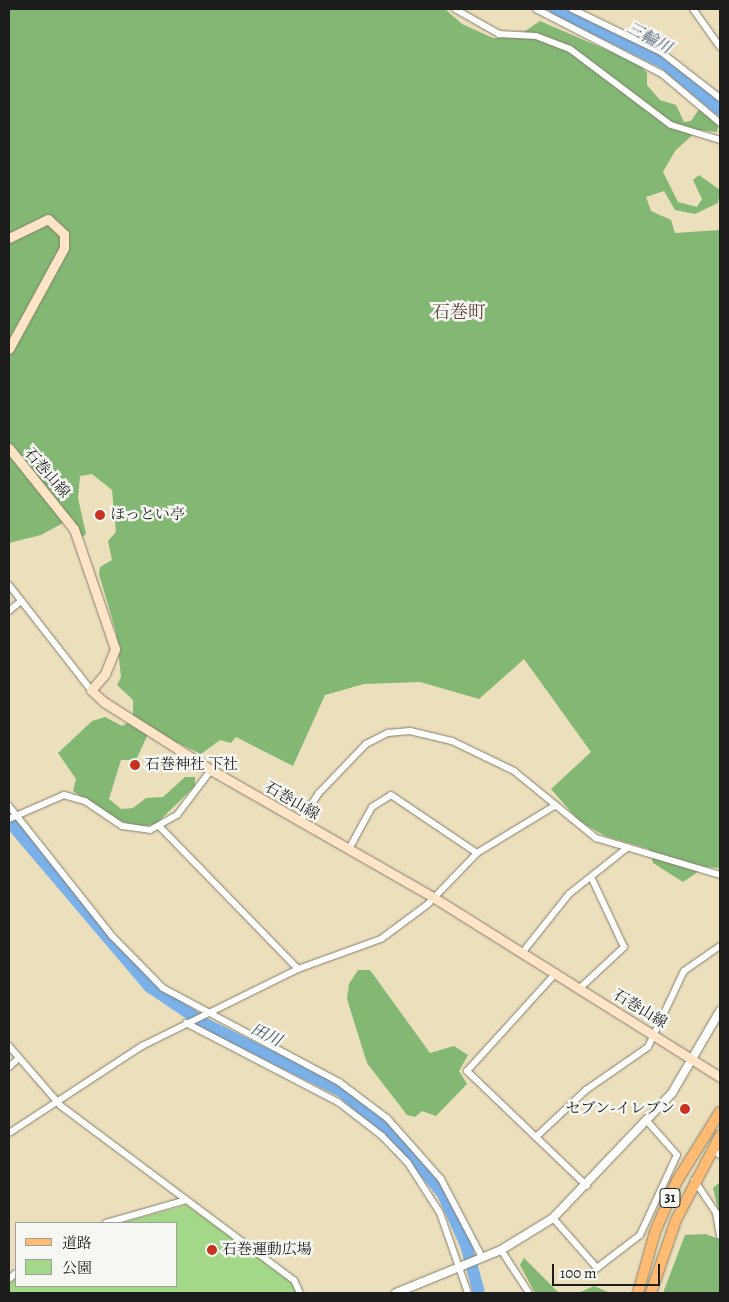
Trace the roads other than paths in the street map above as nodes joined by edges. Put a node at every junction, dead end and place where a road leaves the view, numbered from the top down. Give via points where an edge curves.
1 (455, 9) edge
2 (536, 9) edge
3 (572, 9) edge
4 (693, 9) edge
5 (720, 47) edge
6 (720, 98) edge
7 (720, 123) edge
8 (720, 140) edge
9 (9, 238) edge
10 (9, 349) edge
11 (9, 448) edge
12 (9, 585) edge
13 (21, 601) junction
14 (9, 611) edge
15 (91, 690) junction
16 (211, 770) junction
17 (556, 805) junction
18 (9, 806) edge
19 (13, 817) edge
20 (300, 822) junction
21 (160, 827) junction
22 (628, 847) junction
23 (349, 849) junction
24 (477, 853) junction
25 (720, 875) edge
26 (591, 877) junction
27 (433, 898) junction
28 (720, 946) edge
29 (522, 953) junction
30 (298, 969) junction
31 (555, 974) junction
32 (579, 989) junction
33 (720, 1011) edge
34 (205, 1015) junction
35 (188, 1023) junction
36 (656, 1035) junction
37 (9, 1046) edge
38 (19, 1058) junction
39 (695, 1060) junction
40 (9, 1067) edge
41 (720, 1077) edge
42 (56, 1101) junction
43 (720, 1112) edge
44 (648, 1122) junction
45 (9, 1133) edge
46 (536, 1136) junction
47 (720, 1136) edge
48 (716, 1152) edge
49 (694, 1180) junction
50 (588, 1186) junction
51 (187, 1200) junction
52 (553, 1218) junction
53 (110, 1222) edge
54 (720, 1236) edge
55 (501, 1250) junction
56 (480, 1258) junction
57 (462, 1266) junction
58 (300, 1293) edge
59 (396, 1293) edge
60 (468, 1293) edge
61 (529, 1293) edge
62 (638, 1293) edge
63 (651, 1293) edge

1 - 8 street via 499,34 536,36 570,48 671,125
2 - 7 street via 662,74
3 - 6 street via 662,52
4 - 5 street
9 - 10 main road via 42,220 57,223 64,234 61,254
11 - 15 main road, 石巻山線 via 74,529 92,577 114,649 105,674
12 - 13 street
13 - 14 street
13 - 15 street
15 - 16 main road, 石巻山線 via 130,721
16 - 20 main road, 石巻山線
16 - 21 street via 177,815
17 - 20 street via 514,771 474,750 427,735 396,731 366,744 319,793
17 - 22 street via 596,838
17 - 24 street
18 - 19 street
19 - 21 street via 64,795 77,797 122,826 138,831
19 - 34 street via 150,978
20 - 23 main road, 石巻山線
21 - 30 street
22 - 25 street
22 - 26 street
23 - 24 street via 372,808 391,795
23 - 27 main road, 石巻山線
24 - 27 street
26 - 29 street via 569,894
26 - 32 street via 624,947
27 - 29 main road, 石巻山線
27 - 30 street via 380,940
28 - 36 street via 684,971
29 - 31 main road, 石巻山線
30 - 34 street
31 - 32 main road, 石巻山線
31 - 46 street via 466,1068
32 - 36 main road, 石巻山線
33 - 39 street
34 - 35 street
34 - 56 street via 368,1101 441,1179
35 - 42 street
35 - 57 street via 338,1102 382,1136 408,1163 437,1207
36 - 39 main road, 石巻山線
36 - 46 street via 628,1065 586,1090
37 - 38 street
38 - 40 street
38 - 42 street
39 - 41 main road, 石巻山線
39 - 44 street
42 - 45 street
42 - 51 street
43 - 62 main road, 31 via 677,1181 655,1232
44 - 50 street
44 - 52 street via 676,1155 640,1235 597,1268
46 - 50 street
47 - 48 main road, 31
48 - 49 main road, 31
49 - 54 street via 716,1214
49 - 63 main road, 31
50 - 52 street
51 - 53 street
51 - 58 street via 294,1280
52 - 55 street
55 - 56 street
55 - 61 street
56 - 57 street
57 - 59 street
57 - 60 street

